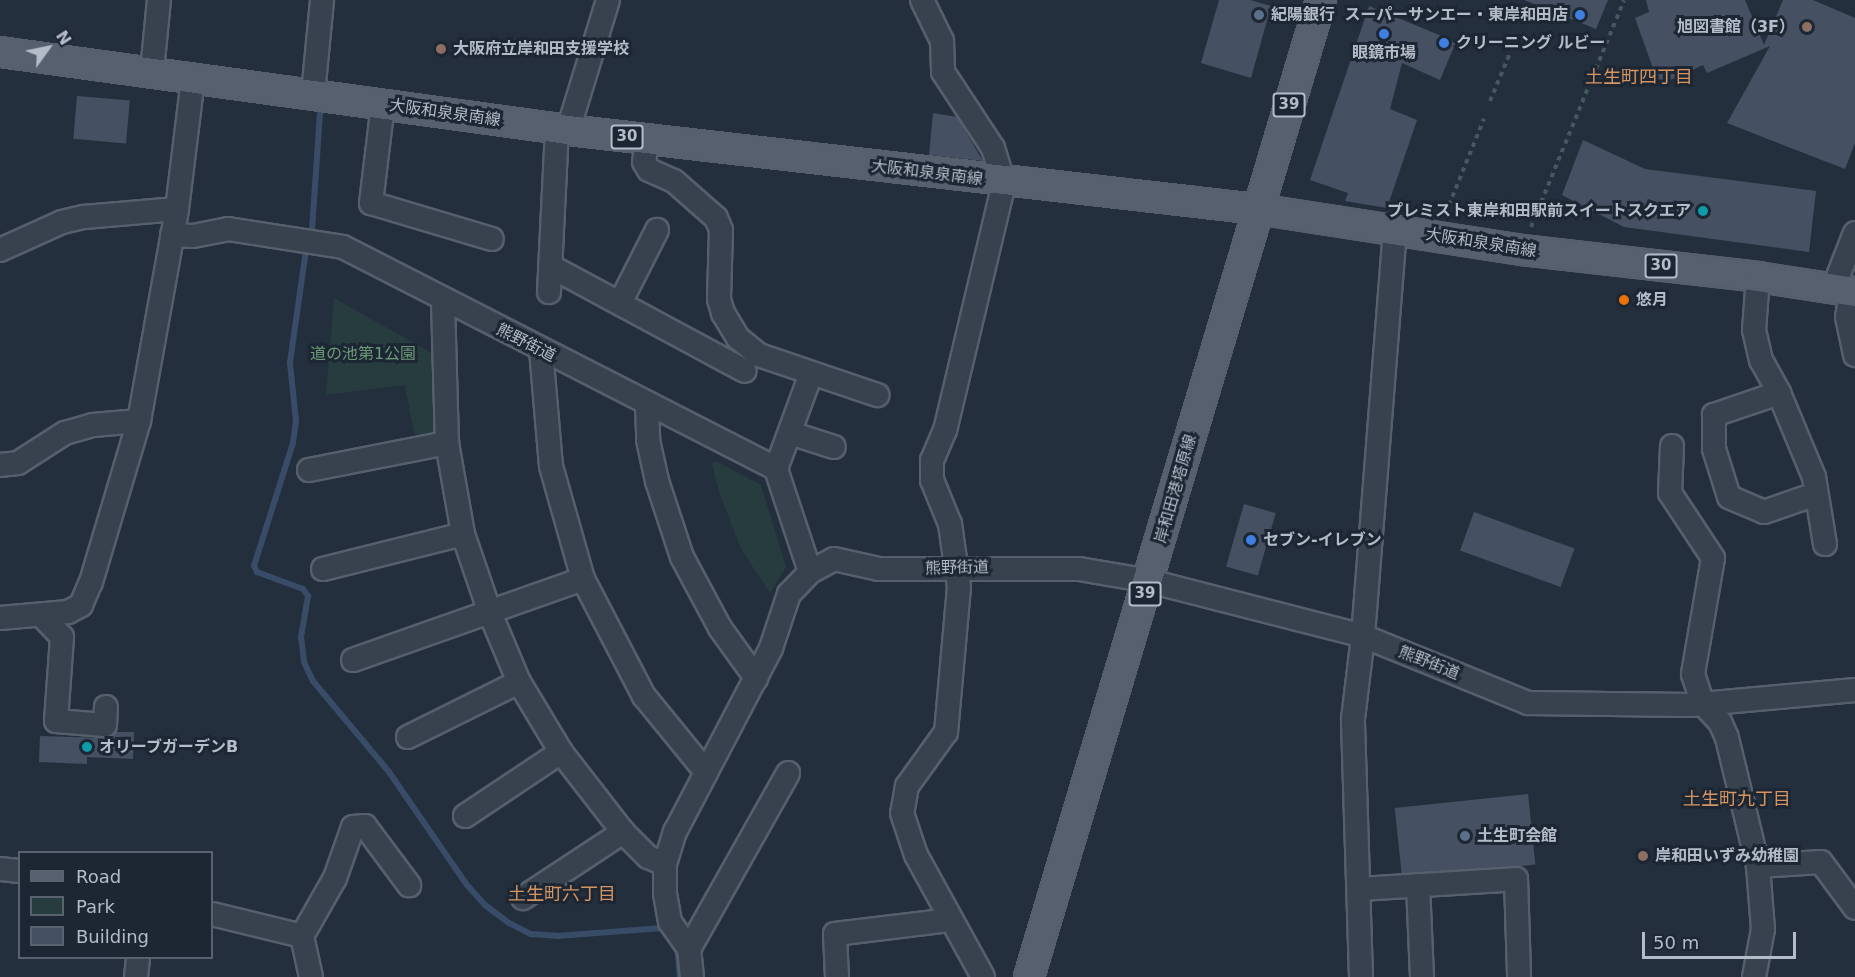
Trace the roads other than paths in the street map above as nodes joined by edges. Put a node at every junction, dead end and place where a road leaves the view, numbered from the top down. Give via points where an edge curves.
1 (159, 0) edge
2 (322, 0) edge
3 (608, 0) edge
4 (922, 0) edge
5 (1322, 0) edge
6 (0, 52) edge
7 (152, 71) junction
8 (193, 78) junction
9 (313, 94) junction
10 (383, 104) junction
11 (562, 129) junction
12 (647, 140) junction
13 (1004, 183) junction
14 (177, 209) junction
15 (1257, 209) junction
16 (1395, 229) junction
17 (657, 230) dead end
18 (1855, 233) edge
19 (172, 235) junction
20 (492, 239) dead end
21 (0, 250) edge
22 (550, 266) junction
23 (1758, 277) junction
24 (1846, 291) edge
25 (549, 292) dead end
26 (444, 301) junction
27 (620, 303) junction
28 (541, 350) junction
29 (1855, 355) edge
30 (745, 371) dead end
31 (811, 374) junction
32 (1779, 393) junction
33 (877, 395) dead end
34 (647, 404) junction
35 (139, 422) junction
36 (790, 433) junction
37 (447, 443) junction
38 (1672, 446) dead end
39 (834, 447) dead end
40 (0, 465) edge
41 (776, 469) junction
42 (309, 470) dead end
43 (1816, 494) junction
44 (463, 534) junction
45 (1825, 544) dead end
46 (956, 567) junction
47 (323, 569) dead end
48 (810, 572) junction
49 (583, 579) junction
50 (1149, 581) junction
51 (490, 613) junction
52 (41, 615) junction
53 (0, 618) edge
54 (1363, 636) junction
55 (353, 660) dead end
56 (756, 678) junction
57 (519, 682) junction
58 (1855, 690) edge
59 (1703, 704) junction
60 (106, 707) dead end
61 (408, 737) dead end
62 (561, 752) junction
63 (706, 772) junction
64 (788, 773) dead end
65 (465, 816) dead end
66 (623, 832) junction
67 (665, 864) junction
68 (1758, 866) junction
69 (0, 869) edge
70 (18, 871) edge
71 (409, 885) dead end
72 (1418, 885) junction
73 (1359, 889) junction
74 (523, 898) dead end
75 (1855, 908) edge
76 (213, 914) edge
77 (951, 920) junction
78 (302, 936) junction
79 (689, 949) junction
80 (138, 959) edge
81 (136, 977) edge
82 (311, 977) edge
83 (692, 977) edge
84 (837, 977) edge
85 (982, 977) edge
86 (1029, 977) edge
87 (1361, 977) edge
88 (1422, 977) edge
89 (1520, 977) edge
90 (1754, 977) edge

1 - 7 street
2 - 9 street
3 - 11 street
4 - 13 street via 942,40 943,72 993,148
5 - 15 main road, 岸和田港塔原線 / 39
6 - 7 main road, 大阪和泉泉南線 / 30
7 - 8 main road, 大阪和泉泉南線 / 30
8 - 9 main road, 大阪和泉泉南線 / 30
8 - 14 street
9 - 10 main road, 大阪和泉泉南線 / 30
10 - 11 main road, 大阪和泉泉南線 / 30
10 - 20 street via 371,203
11 - 12 main road, 大阪和泉泉南線 / 30
11 - 22 street
12 - 13 main road, 大阪和泉泉南線 / 30
12 - 31 street via 644,162 649,170 674,181 716,218 721,230 719,299 738,338 759,355
13 - 15 main road, 大阪和泉泉南線 / 30
13 - 46 street via 945,430 932,460 932,480 950,524
14 - 19 street
14 - 21 street via 62,222
15 - 16 main road, 大阪和泉泉南線 / 30
15 - 50 main road, 岸和田港塔原線 / 39
16 - 23 main road, 大阪和泉泉南線 / 30 via 1522,250
16 - 54 street
17 - 27 street
18 - 24 street
19 - 26 street, 熊野街道 via 194,237 228,229 319,240 343,247
19 - 35 street
22 - 25 street
22 - 27 street
23 - 24 main road, 大阪和泉泉南線 / 30
23 - 32 street via 1754,330 1761,360
24 - 29 street
26 - 28 street, 熊野街道
26 - 37 street
27 - 30 street
28 - 34 street, 熊野街道
28 - 49 street via 551,466
31 - 33 street
31 - 36 street
32 - 43 street via 1814,477
32 - 43 street via 1714,415 1714,449 1729,497 1764,512
34 - 41 street, 熊野街道
34 - 56 street via 648,440 657,481 682,557 720,628
35 - 40 street via 93,425 64,433 18,464
35 - 52 street via 92,582 81,605 68,612
36 - 39 street
36 - 41 street
37 - 42 street
37 - 44 street
38 - 59 street via 1670,493 1713,558 1693,674
41 - 48 street
43 - 45 street
44 - 47 street
44 - 51 street
46 - 48 street, 熊野街道 via 879,569 834,559
46 - 50 street, 熊野街道 via 1078,569
46 - 77 street via 959,587 946,732 907,786 902,813 916,855
48 - 56 street via 789,594
49 - 51 street
49 - 63 street via 644,696
50 - 54 street, 熊野街道
50 - 86 main road, 岸和田港塔原線 / 39
51 - 55 street
51 - 57 street
52 - 53 street
52 - 60 street via 62,637 56,721 105,725
54 - 59 street, 熊野街道 via 1528,703
54 - 73 street via 1353,719
56 - 63 street
57 - 61 street
57 - 62 street
58 - 59 street, 熊野街道
59 - 68 street via 1720,722 1727,738
62 - 65 street
62 - 66 street
63 - 67 street via 675,832
64 - 79 street
66 - 67 street via 648,857
66 - 74 street
67 - 79 street via 670,922
68 - 75 street via 1821,862
68 - 90 street via 1763,929
69 - 70 street
71 - 78 street via 365,826 353,827 335,878
72 - 73 street
72 - 88 street
72 - 89 street via 1516,879
73 - 87 street
76 - 78 street
77 - 84 street via 835,934
77 - 85 street
78 - 82 street
79 - 83 street
80 - 81 street

